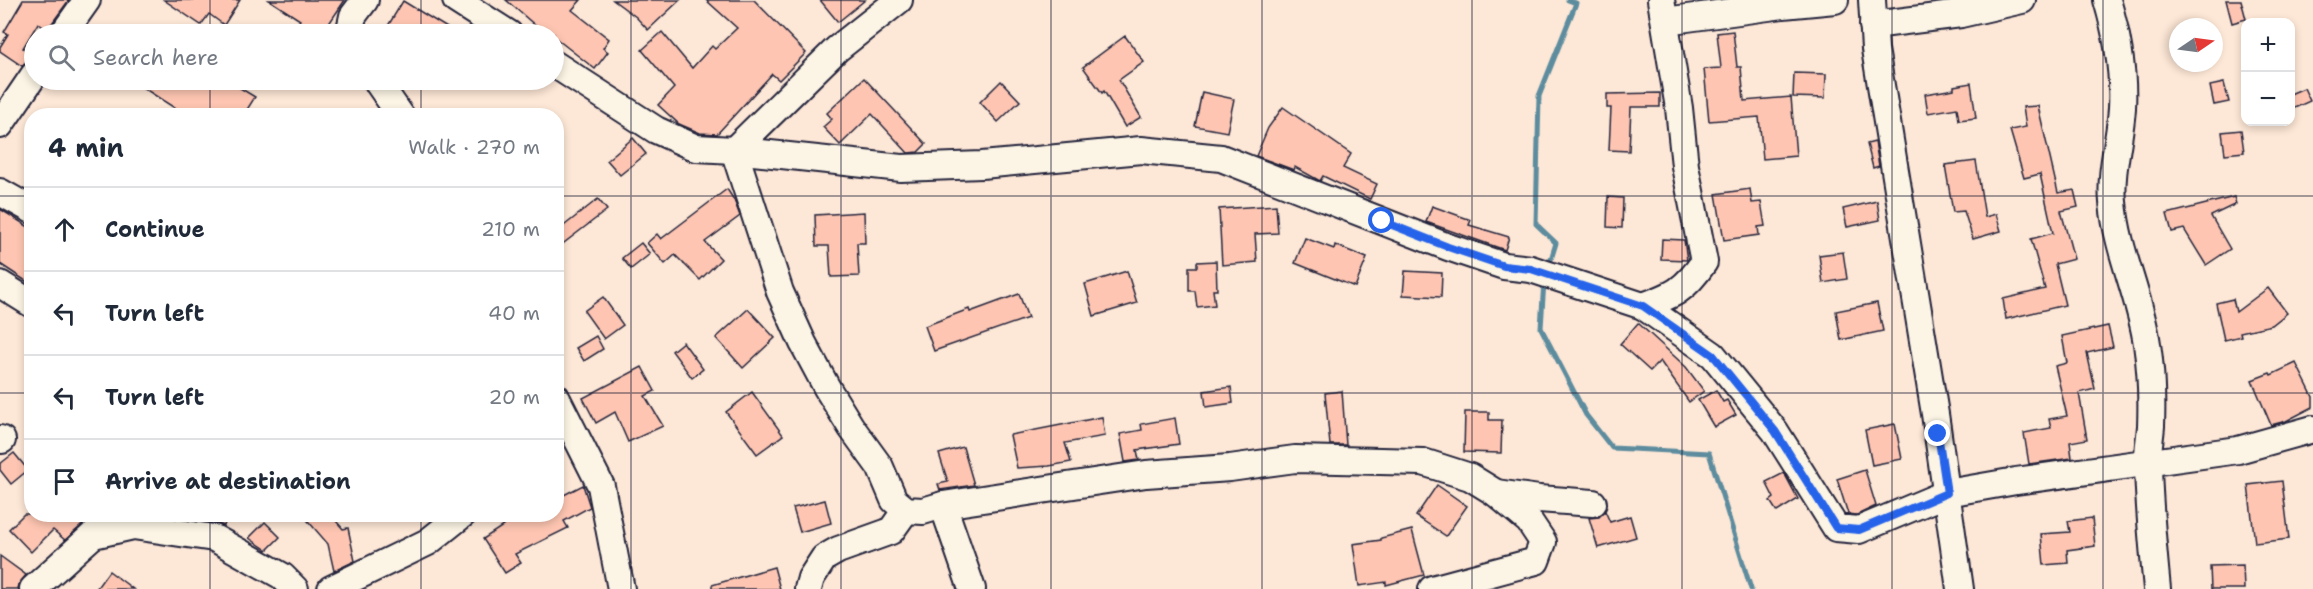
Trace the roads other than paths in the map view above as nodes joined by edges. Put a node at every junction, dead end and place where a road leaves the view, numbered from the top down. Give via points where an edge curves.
1 (87, 0) edge
2 (365, 0) edge
3 (456, 0) edge
4 (900, 0) edge
5 (1835, 0) edge
6 (2022, 0) edge
7 (2107, 0) edge
8 (1663, 10) edge
9 (1873, 12) edge
10 (70, 24) edge
11 (351, 24) edge
12 (493, 24) edge
13 (564, 70) edge
14 (24, 90) edge
15 (383, 90) edge
16 (395, 108) edge
17 (0, 125) edge
18 (734, 150) junction
19 (0, 192) edge
20 (24, 206) edge
21 (0, 284) edge
22 (24, 299) edge
23 (1643, 306) junction
24 (2313, 429) edge
25 (565, 434) edge
26 (2148, 464) junction
27 (1947, 493) junction
28 (1496, 494) junction
29 (1593, 503) dead end
30 (943, 505) junction
31 (906, 510) junction
32 (453, 522) edge
33 (33, 589) edge
34 (295, 589) edge
35 (331, 589) edge
36 (621, 589) edge
37 (808, 589) edge
38 (972, 589) edge
39 (1432, 589) edge
40 (1960, 589) edge
41 (2157, 589) edge

1 - 10 street
2 - 11 street
3 - 12 street
4 - 18 street via 837,49
5 - 8 street
6 - 9 street via 1961,14
7 - 26 street via 2116,30 2122,105 2112,180 2113,204 2147,344 2151,424
8 - 23 street via 1685,166 1704,262 1692,280 1671,296
9 - 27 street via 1875,49
13 - 18 street via 656,130 696,148
14 - 17 street
15 - 16 street
18 - 23 street via 901,168 982,165 1141,150 1221,158 1448,247
18 - 31 street via 780,292 803,343 851,427 880,467 894,500
19 - 20 street
21 - 22 street
23 - 27 street via 1713,355 1775,431 1836,528 1859,530
24 - 26 street via 2238,450
25 - 36 street via 601,486
26 - 27 street
26 - 41 street
27 - 40 street
28 - 29 street
28 - 30 street via 1470,477 1424,462 1295,459 1146,474
28 - 39 street via 1529,521 1543,542 1536,561
30 - 31 street via 923,511
30 - 38 street
31 - 37 street via 891,531 824,558
32 - 35 street via 428,542
33 - 34 street via 93,535 133,526 214,538 282,576

